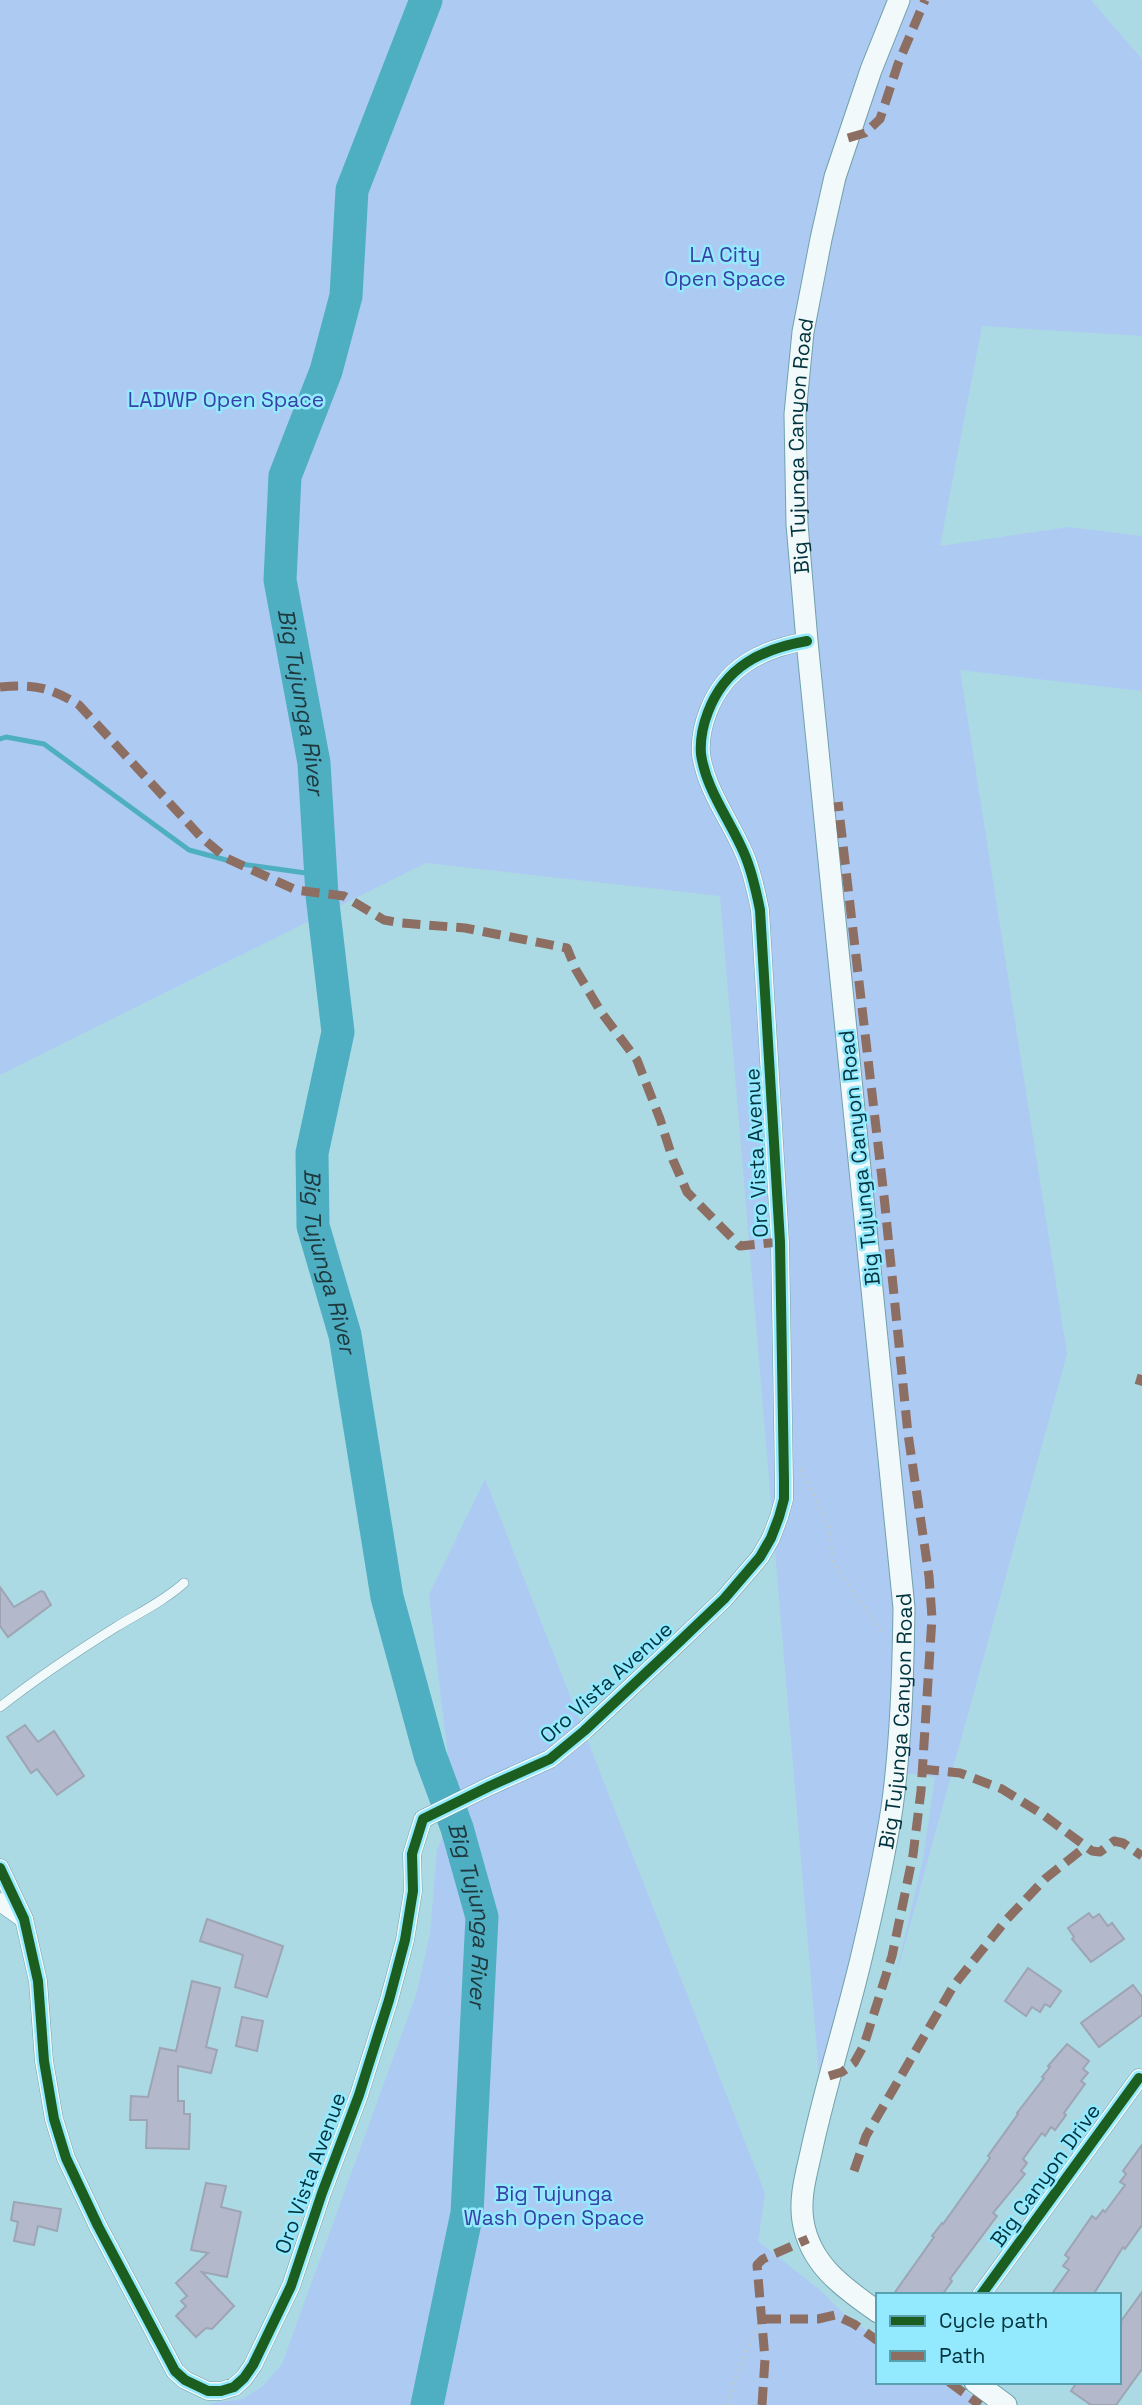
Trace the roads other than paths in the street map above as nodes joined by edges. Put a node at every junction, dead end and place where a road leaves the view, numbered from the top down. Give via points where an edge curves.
1 (899, 0) edge
2 (807, 640) junction
3 (184, 1583) dead end
4 (0, 1707) edge
5 (0, 1868) edge
6 (0, 1902) edge
7 (24, 1919) junction
8 (1140, 2073) edge
9 (982, 2293) edge
10 (876, 2311) edge
11 (978, 2384) edge
12 (1006, 2405) edge

1 - 2 street, Big Tujunga Canyon Road via 835,177 803,332 795,414 797,524
2 - 7 street, Oro Vista Avenue via 766,651 730,675 715,694 701,740 711,788 744,852 760,910 780,1242 783,1499 771,1538 724,1599 550,1759 423,1819 412,1854 413,1891 405,1940 359,2095 291,2286 253,2365 234,2386 208,2391 175,2371 66,2158 54,2119 38,1981
2 - 10 street, Big Tujunga Canyon Road via 904,1608 892,1808 861,1962 824,2092 802,2205 814,2253 834,2279
3 - 4 lane
5 - 7 street, Oro Vista Avenue
6 - 7 street
8 - 9 street, Big Canyon Drive
11 - 12 street

